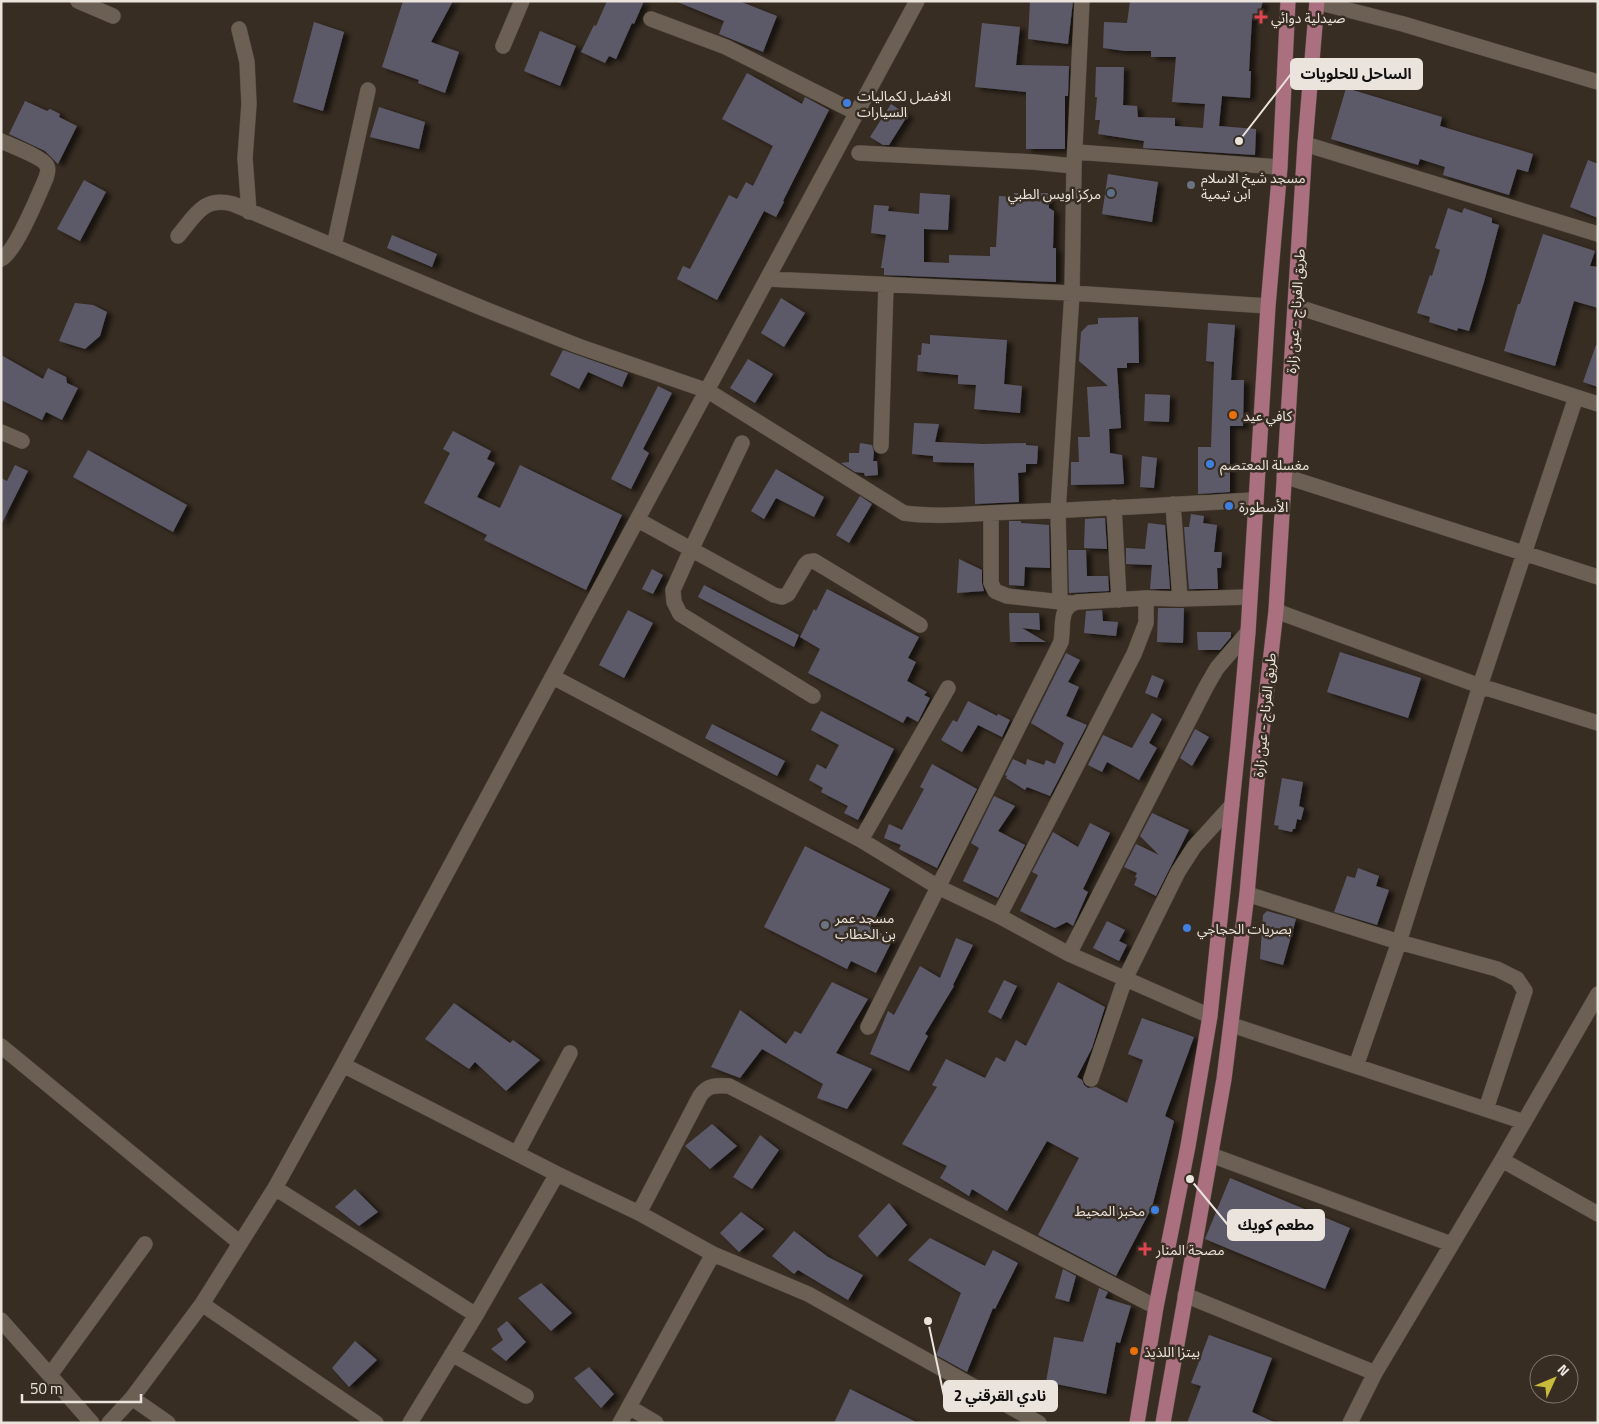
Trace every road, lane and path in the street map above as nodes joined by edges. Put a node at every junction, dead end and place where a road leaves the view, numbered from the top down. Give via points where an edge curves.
1 (78, 1) edge
2 (522, 1) edge
3 (917, 1) edge
4 (1082, 1) edge
5 (1288, 1) edge
6 (1317, 2) edge
7 (113, 16) dead end
8 (651, 19) dead end
9 (239, 29) dead end
10 (503, 46) dead end
11 (1598, 82) edge
12 (368, 90) dead end
13 (857, 113) junction
14 (1, 140) edge
15 (1305, 144) junction
16 (859, 153) dead end
17 (1075, 159) junction
18 (1280, 167) junction
19 (249, 212) junction
20 (1598, 234) edge
21 (178, 236) dead end
22 (334, 246) junction
23 (1, 259) edge
24 (767, 280) junction
25 (886, 286) junction
26 (1072, 293) junction
27 (1268, 306) junction
28 (1295, 306) junction
29 (708, 391) junction
30 (1576, 397) junction
31 (1598, 404) edge
32 (1, 432) edge
33 (22, 441) dead end
34 (742, 443) dead end
35 (881, 446) dead end
36 (1284, 476) junction
37 (1256, 500) junction
38 (1172, 504) junction
39 (1114, 507) junction
40 (1058, 511) junction
41 (991, 513) junction
42 (638, 520) junction
43 (690, 550) junction
44 (1523, 553) junction
45 (1598, 578) edge
46 (1250, 597) junction
47 (1146, 598) junction
48 (1180, 599) junction
49 (1119, 600) junction
50 (1065, 603) junction
51 (1276, 612) junction
52 (920, 625) dead end
53 (1248, 632) junction
54 (553, 678) junction
55 (1480, 686) junction
56 (948, 688) dead end
57 (813, 696) dead end
58 (1598, 723) edge
59 (1232, 805) junction
60 (861, 840) junction
61 (938, 887) junction
62 (1247, 894) junction
63 (999, 916) junction
64 (1399, 942) junction
65 (1070, 954) junction
66 (1125, 978) junction
67 (1598, 994) edge
68 (1210, 1016) junction
69 (1232, 1025) junction
70 (868, 1027) dead end
71 (1, 1046) edge
72 (570, 1053) dead end
73 (343, 1065) junction
74 (1356, 1066) junction
75 (1091, 1079) dead end
76 (1486, 1109) junction
77 (1524, 1122) junction
78 (517, 1154) junction
79 (1211, 1155) junction
80 (1502, 1160) junction
81 (557, 1174) junction
82 (275, 1188) junction
83 (638, 1213) junction
84 (1598, 1214) edge
85 (240, 1243) junction
86 (145, 1244) dead end
87 (1452, 1244) junction
88 (713, 1254) junction
89 (1185, 1295) junction
90 (202, 1304) junction
91 (1156, 1307) junction
92 (476, 1315) junction
93 (1, 1320) edge
94 (452, 1354) junction
95 (1375, 1373) junction
96 (50, 1375) junction
97 (526, 1396) dead end
98 (132, 1398) junction
99 (629, 1407) junction
100 (92, 1423) edge
101 (109, 1423) edge
102 (168, 1423) edge
103 (376, 1423) edge
104 (410, 1423) edge
105 (620, 1423) edge
106 (656, 1423) edge
107 (1039, 1423) edge
108 (1137, 1423) edge
109 (1163, 1423) edge
110 (1350, 1423) edge

1 - 7 street
2 - 10 street
3 - 13 street
4 - 17 street
5 - 18 main road, طريق الفرناج - عين زارة
6 - 11 street via 1404,24
6 - 15 main road, طريق الفرناج - عين زارة
8 - 13 street via 726,47
9 - 19 street via 247,62 249,104 245,158
12 - 22 street
13 - 24 street
14 - 23 street via 44,161 48,171 17,239
15 - 20 street
15 - 28 main road, طريق الفرناج - عين زارة
16 - 17 street via 1033,162
17 - 18 street
17 - 26 street
18 - 27 main road, طريق الفرناج - عين زارة
19 - 21 street via 222,201 211,203 201,208
19 - 22 street
22 - 29 street via 569,342
24 - 25 street
24 - 29 street
25 - 26 street
25 - 35 street
26 - 27 street
26 - 40 street
27 - 37 main road, طريق الفرناج - عين زارة
28 - 30 street
28 - 36 main road, طريق الفرناج - عين زارة
29 - 41 street via 904,513
29 - 42 street
30 - 31 street
30 - 44 street
32 - 33 street
34 - 43 street
36 - 44 street
36 - 51 main road, طريق الفرناج - عين زارة
37 - 38 street
37 - 46 main road, طريق الفرناج - عين زارة
38 - 39 street
38 - 48 street
39 - 40 street
39 - 49 street
40 - 41 street
40 - 50 street
41 - 50 street via 991,583 995,591 1007,596
42 - 43 street
42 - 54 street
43 - 52 street via 782,597 788,594 805,565 814,561
43 - 57 street via 673,590 680,614
44 - 45 street
44 - 55 street
46 - 48 street
46 - 53 main road, طريق الفرناج - عين زارة
47 - 48 street
47 - 49 street
47 - 63 street via 1146,623 1134,654
49 - 50 street
50 - 61 street via 1061,642
51 - 55 street
51 - 62 main road, طريق الفرناج - عين زارة
53 - 59 main road, طريق الفرناج - عين زارة
53 - 65 street via 1217,668 1206,687
54 - 60 street
54 - 73 street
55 - 58 street
55 - 64 street
56 - 60 street
59 - 66 street via 1194,847 1178,872
59 - 68 main road, طريق الفرناج - عين زارة
60 - 61 street
61 - 63 street
61 - 70 street
62 - 64 street
62 - 69 main road, طريق الفرناج - عين زارة
63 - 65 street
64 - 74 street
64 - 76 street via 1497,969 1518,978 1526,991
65 - 66 street
66 - 68 street
66 - 75 street
67 - 77 street
68 - 91 main road, طريق الفرناج - عين زارة
69 - 74 street
69 - 79 main road, طريق الفرناج - عين زارة
71 - 85 street
72 - 78 street
73 - 78 street
73 - 82 street
74 - 76 street
76 - 77 street
77 - 80 street
78 - 81 street
79 - 87 street
79 - 89 main road, طريق الفرناج - عين زارة
80 - 84 street
80 - 87 street
81 - 83 street
81 - 92 street
82 - 85 street
82 - 92 street
83 - 88 street
83 - 91 street via 703,1090 716,1085 729,1086
85 - 90 street
86 - 96 street
87 - 95 street
88 - 99 street
88 - 107 street via 808,1294
89 - 95 street
89 - 109 main road, طريق الفرناج - عين زارة
90 - 98 street
90 - 103 street
91 - 108 main road, طريق الفرناج - عين زارة
92 - 94 street
93 - 96 street
94 - 97 street
94 - 104 street
95 - 110 street
96 - 100 street
98 - 101 street
98 - 102 street
99 - 105 street
99 - 106 street

